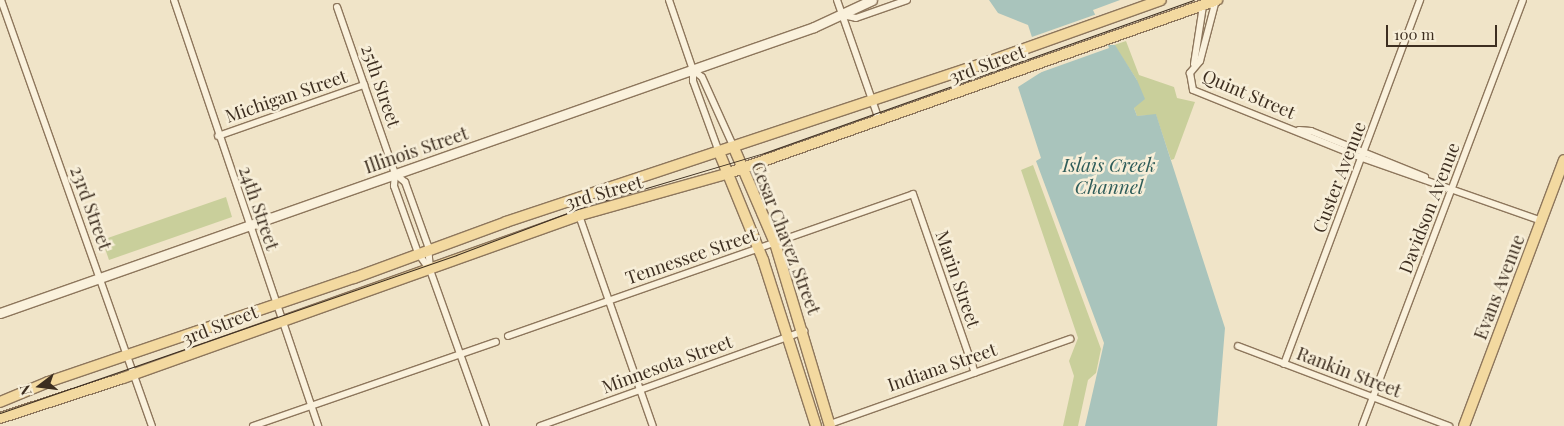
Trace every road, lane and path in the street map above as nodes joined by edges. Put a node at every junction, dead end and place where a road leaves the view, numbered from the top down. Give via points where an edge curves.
1 (1, 0) edge
2 (174, 0) edge
3 (670, 0) edge
4 (837, 0) edge
5 (872, 0) edge
6 (907, 0) edge
7 (1161, 0) edge
8 (1217, 0) edge
9 (1420, 0) edge
10 (1523, 0) edge
11 (1203, 3) edge
12 (337, 7) dead end
13 (842, 15) junction
14 (1194, 64) junction
15 (693, 70) junction
16 (364, 85) junction
17 (872, 101) junction
18 (879, 120) junction
19 (1298, 130) junction
20 (218, 136) junction
21 (734, 148) junction
22 (1365, 151) junction
23 (719, 152) junction
24 (1362, 158) junction
25 (1564, 160) edge
26 (743, 168) junction
27 (729, 173) junction
28 (395, 174) junction
29 (1431, 180) junction
30 (1453, 188) junction
31 (913, 194) joint
32 (574, 201) junction
33 (580, 215) junction
34 (1542, 221) junction
35 (249, 226) junction
36 (775, 243) junction
37 (758, 248) junction
38 (430, 249) junction
39 (418, 253) junction
40 (430, 270) junction
41 (100, 277) junction
42 (610, 301) junction
43 (277, 305) junction
44 (0, 313) edge
45 (281, 319) junction
46 (804, 331) junction
47 (508, 336) dead end
48 (789, 336) junction
49 (1070, 339) dead end
50 (496, 342) dead end
51 (1238, 346) dead end
52 (127, 354) junction
53 (462, 354) junction
54 (1284, 364) junction
55 (975, 373) junction
56 (134, 374) junction
57 (641, 389) junction
58 (1373, 397) junction
59 (0, 402) edge
60 (311, 404) junction
61 (0, 418) edge
62 (828, 425) edge
63 (152, 426) edge
64 (253, 426) edge
65 (318, 426) edge
66 (486, 426) edge
67 (540, 426) edge
68 (654, 426) edge
69 (816, 426) edge
70 (1362, 426) edge
71 (1449, 426) edge
72 (1464, 426) edge

1 - 41 street, 23rd Street
2 - 20 street, 24th Street
3 - 15 street, Cesar Chavez Street
4 - 13 street
5 - 13 street, Illinois Street
6 - 13 street, Illinois Street via 856,18
7 - 17 main road, 3rd Street
8 - 11 main road, 3rd Street
8 - 14 street via 1200,61
9 - 22 street, Custer Avenue
10 - 30 street, Davidson Avenue
11 - 14 street
11 - 18 main road, 3rd Street
12 - 16 street, 25th Street
13 - 15 street, Illinois Street
13 - 17 street
14 - 19 street, Quint Street via 1190,85 1197,92
15 - 21 street, Cesar Chavez Street via 702,77
15 - 23 street, Cesar Chavez Street via 693,81
15 - 28 street, Illinois Street
16 - 20 street, Michigan Street
16 - 28 street, 25th Street
17 - 18 street
17 - 21 main road, 3rd Street
18 - 26 main road, 3rd Street
19 - 22 street, Quint Street via 1312,131
19 - 24 street, Quint Street via 1308,138
20 - 35 street, 24th Street
21 - 23 main road, 3rd Street
21 - 26 main road, Cesar Chavez Street
22 - 24 street, Custer Avenue
22 - 29 street, Quint Street
23 - 27 main road, Cesar Chavez Street
23 - 32 main road, 3rd Street
24 - 29 street, Quint Street
24 - 54 street, Custer Avenue
25 - 34 main road, Evans Avenue
26 - 27 main road, 3rd Street
26 - 36 main road, Cesar Chavez Street
27 - 33 main road, 3rd Street
27 - 37 main road, Cesar Chavez Street
28 - 35 street, Illinois Street
28 - 38 street, 25th Street via 405,182
28 - 39 street, 25th Street via 394,186
29 - 30 street, Quint Street
30 - 34 street, Quint Street
30 - 58 street, Davidson Avenue
31 - 36 street, Tennessee Street
31 - 55 street, Marin Street
32 - 33 street
32 - 38 main road, 3rd Street
33 - 40 main road, 3rd Street
33 - 42 street
34 - 72 main road, Evans Avenue
35 - 41 street, Illinois Street
35 - 43 street, 24th Street
36 - 37 street, Tennessee Street
36 - 46 main road, Cesar Chavez Street
37 - 42 street, Tennessee Street
37 - 48 main road, Cesar Chavez Street
38 - 39 main road, 3rd Street
38 - 40 street, 25th Street
39 - 40 street, 25th Street
39 - 43 main road, 3rd Street
40 - 45 main road, 3rd Street
40 - 53 street, 25th Street
41 - 44 street, Illinois Street
41 - 52 street, 23rd Street
42 - 47 street, Tennessee Street
42 - 57 street
43 - 45 street, 24th Street
43 - 52 main road, 3rd Street
45 - 56 main road, 3rd Street
45 - 60 street, 24th Street
46 - 48 street, Minnesota Street
46 - 62 main road, Cesar Chavez Street
48 - 57 street, Minnesota Street
48 - 69 main road, Cesar Chavez Street
49 - 55 street, Indiana Street
50 - 53 street
51 - 54 street, Rankin Street
52 - 56 street, 23rd Street
52 - 59 main road, 3rd Street
53 - 60 street
53 - 66 street, 25th Street
54 - 58 street, Rankin Street
55 - 62 street, Indiana Street
56 - 61 main road, 3rd Street
56 - 63 street, 23rd Street
57 - 67 street, Minnesota Street
57 - 68 street
58 - 70 street, Davidson Avenue
58 - 71 street, Rankin Street
60 - 64 street
60 - 65 street, 24th Street

